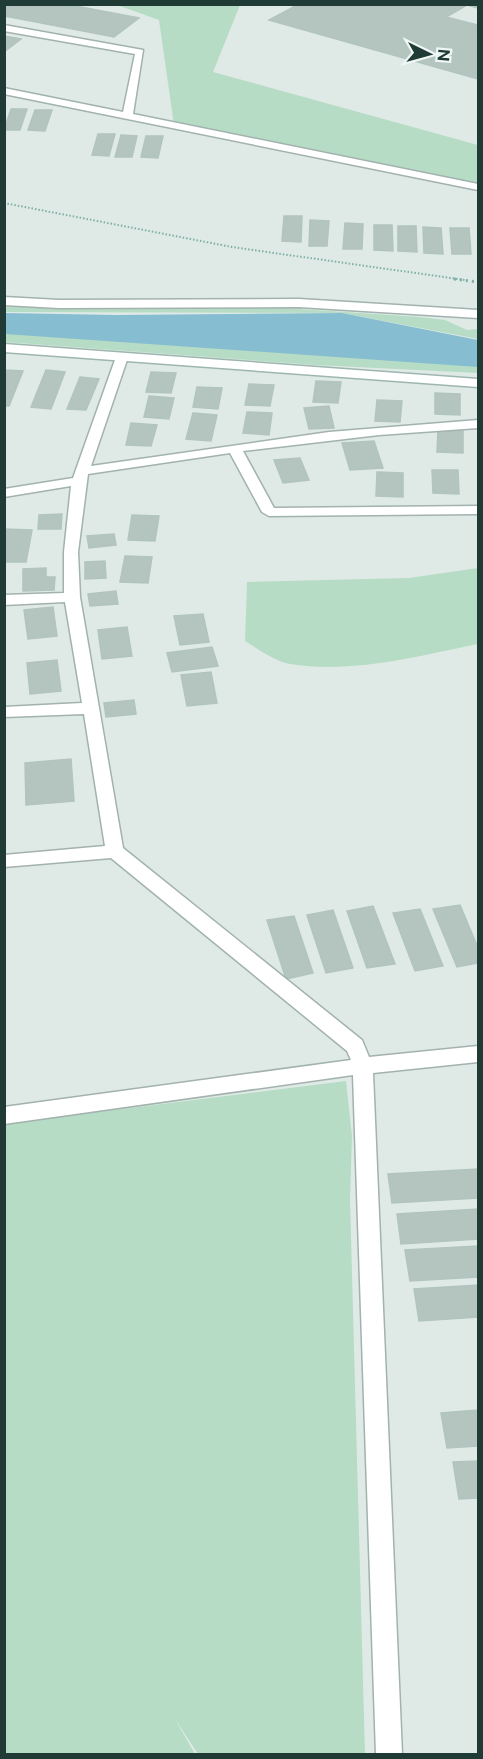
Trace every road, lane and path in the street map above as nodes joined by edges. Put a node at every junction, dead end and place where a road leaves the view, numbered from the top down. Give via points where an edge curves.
1 (4, 27) edge
2 (4, 91) edge
3 (127, 116) junction
4 (478, 187) edge
5 (4, 203) edge
6 (478, 282) edge
7 (4, 301) edge
8 (478, 314) edge
9 (4, 348) edge
10 (122, 357) junction
11 (478, 383) edge
12 (478, 424) edge
13 (234, 448) junction
14 (81, 476) junction
15 (4, 493) edge
16 (478, 510) edge
17 (72, 597) junction
18 (4, 600) edge
19 (90, 708) junction
20 (4, 712) edge
21 (115, 851) junction
22 (4, 861) edge
23 (478, 1054) edge
24 (363, 1066) junction
25 (4, 1116) edge
26 (390, 1755) edge

1 - 3 street via 140,52
2 - 3 street
3 - 4 street
5 - 6 path via 232,247
7 - 8 street via 299,303
9 - 10 street
10 - 11 street
10 - 14 street
12 - 13 street via 390,428
13 - 14 street
13 - 16 street via 269,512
14 - 15 street
14 - 17 street via 71,552
17 - 18 street
17 - 19 street
19 - 20 street
19 - 21 street
21 - 22 street
21 - 24 street via 355,1046
23 - 24 street
24 - 25 street
24 - 26 street

